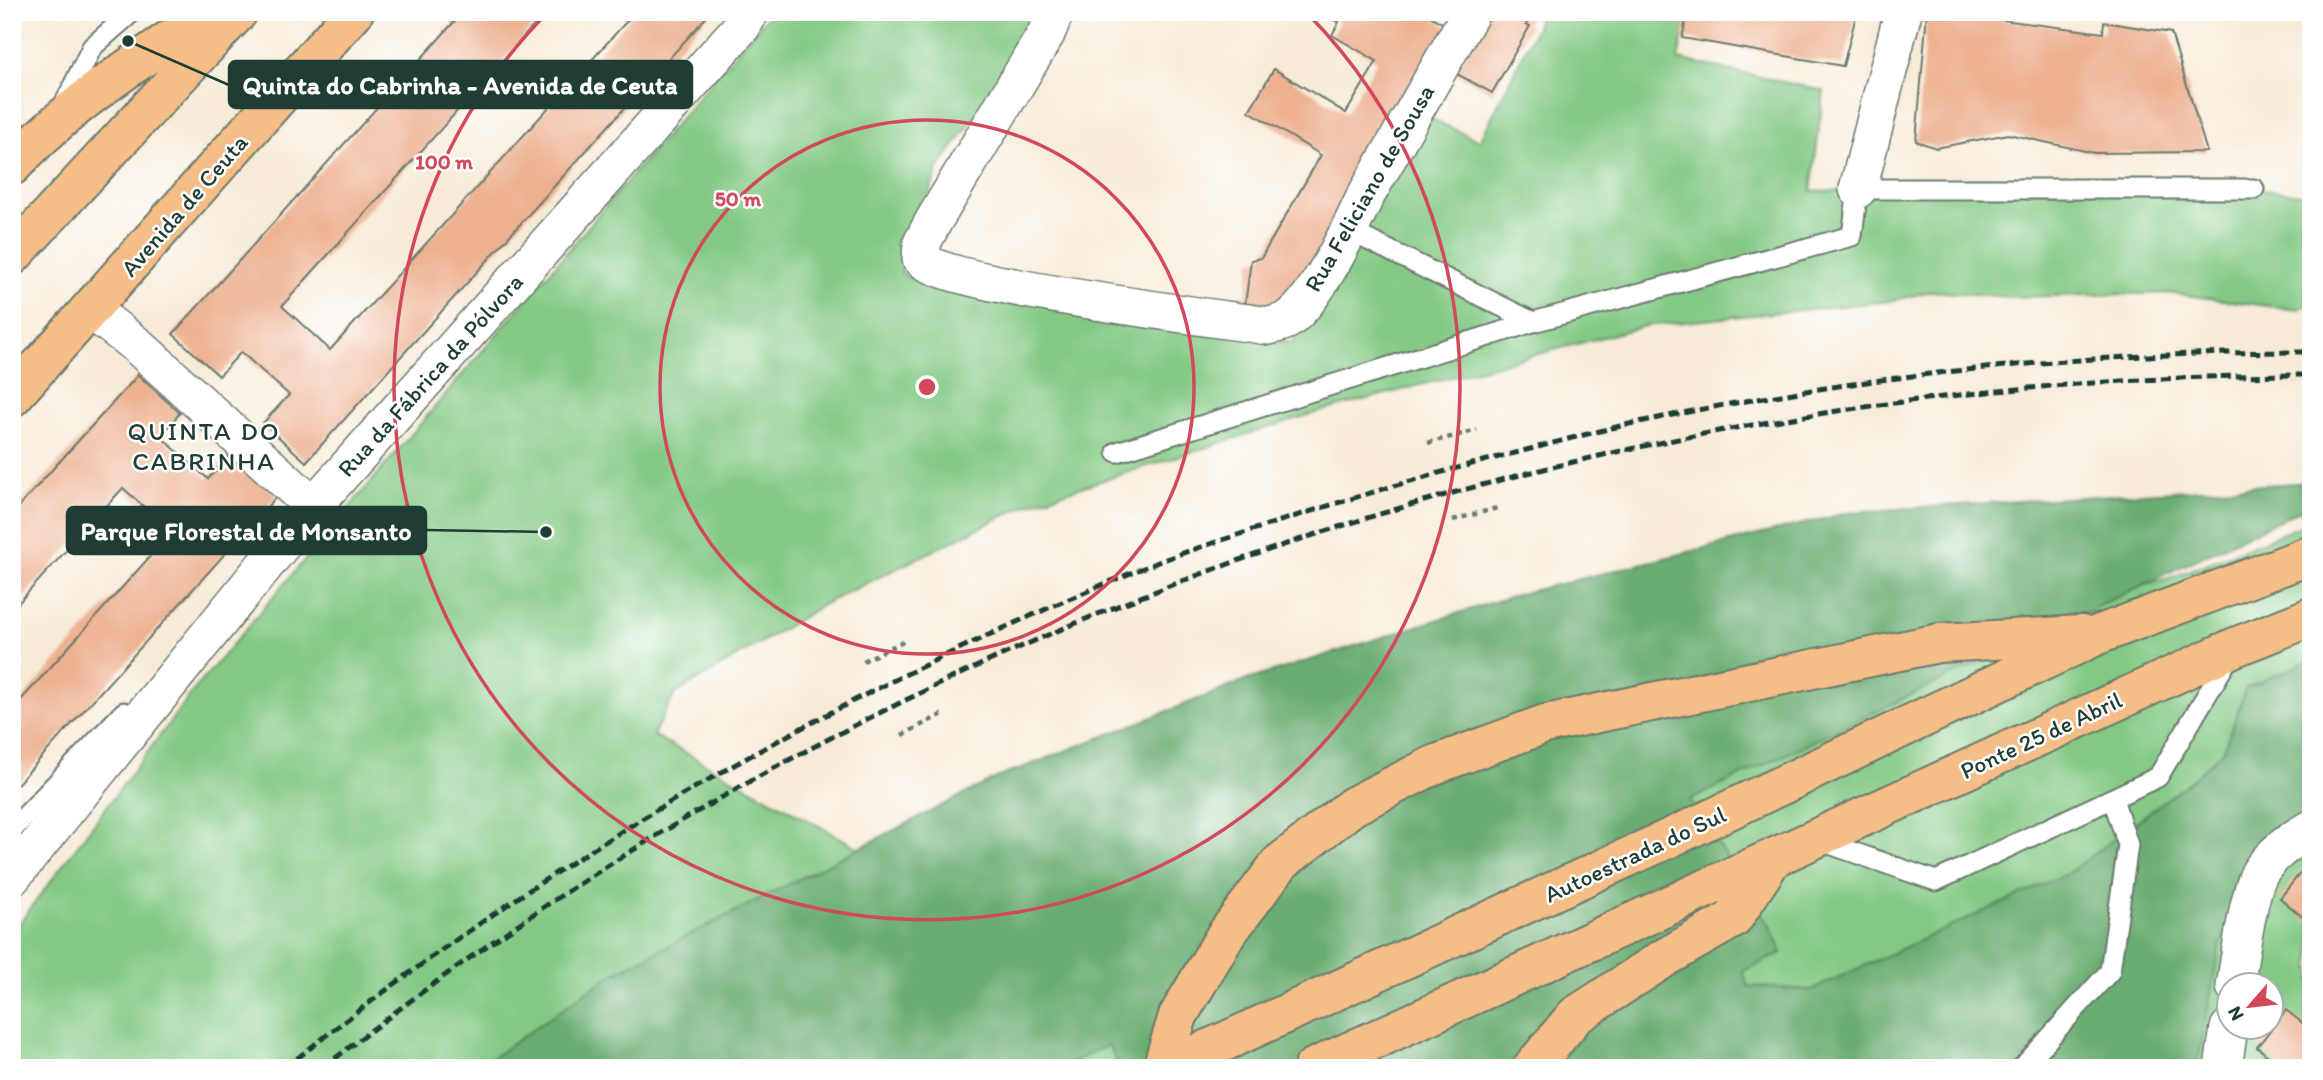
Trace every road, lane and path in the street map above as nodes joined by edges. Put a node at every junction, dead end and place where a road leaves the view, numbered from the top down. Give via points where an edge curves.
1 (132, 12) edge
2 (211, 12) edge
3 (238, 12) edge
4 (354, 12) edge
5 (750, 12) edge
6 (1055, 12) edge
7 (1903, 12) edge
8 (1465, 15) edge
9 (55, 125) junction
10 (12, 166) edge
11 (2254, 189) dead end
12 (1858, 190) junction
13 (1349, 231) junction
14 (12, 256) edge
15 (91, 310) junction
16 (1533, 322) junction
17 (12, 397) edge
18 (1477, 430) dead end
19 (1428, 443) dead end
20 (1117, 452) dead end
21 (313, 506) junction
22 (1501, 507) dead end
23 (1453, 520) dead end
24 (2311, 555) edge
25 (2311, 617) edge
26 (2100, 634) junction
27 (906, 640) dead end
28 (2235, 647) junction
29 (863, 661) dead end
30 (945, 713) dead end
31 (902, 735) dead end
32 (2113, 799) junction
33 (2311, 829) edge
34 (12, 830) edge
35 (1814, 839) junction
36 (1773, 858) junction
37 (12, 877) edge
38 (2237, 972) edge
39 (2227, 1042) edge
40 (1165, 1068) edge
41 (1313, 1068) edge
42 (1532, 1068) edge
43 (2022, 1068) edge
44 (2223, 1068) edge

1 - 9 lane via 92,47
2 - 9 highway via 117,75
3 - 14 highway
4 - 15 highway, Avenida de Ceuta
5 - 21 street, Rua da Fábrica da Pólvora
6 - 13 street, Rua Feliciano de Sousa via 922,243 924,262 952,274 1023,288 1269,326 1288,320 1304,303
7 - 12 street
8 - 13 street, Rua Feliciano de Sousa
9 - 10 highway
11 - 12 lane
12 - 16 lane via 1852,236
13 - 16 lane
15 - 17 highway, Avenida de Ceuta
15 - 21 street via 139,347
16 - 20 lane
18 - 19 path
21 - 34 lane
21 - 37 street, Rua da Fábrica da Pólvora
22 - 23 path
24 - 26 highway
25 - 28 highway, Ponte 25 de Abril
26 - 40 highway, Autoestrada do Sul via 1660,843
26 - 40 highway via 1939,643 1545,724 1434,765 1353,806 1280,863 1225,936 1178,1016
27 - 29 path
28 - 32 lane via 2158,777
28 - 35 highway, Ponte 25 de Abril
30 - 31 path
32 - 35 lane via 1936,881
32 - 43 lane via 2128,845 2110,971
33 - 38 street via 2260,872
35 - 36 highway, Ponte 25 de Abril
36 - 41 highway
36 - 42 highway via 1733,919 1575,1016
39 - 44 street

